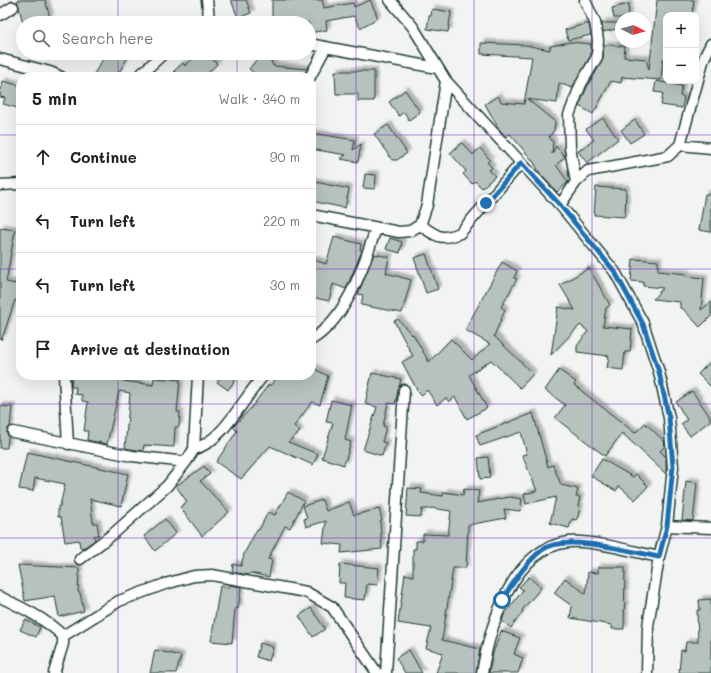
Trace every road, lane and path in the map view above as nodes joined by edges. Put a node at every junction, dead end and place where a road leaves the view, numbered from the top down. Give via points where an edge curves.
1 (207, 0) edge
2 (390, 0) edge
3 (585, 1) dead end
4 (13, 7) dead end
5 (0, 15) edge
6 (208, 16) edge
7 (711, 44) edge
8 (316, 46) edge
9 (326, 48) junction
10 (0, 59) edge
11 (156, 60) edge
12 (437, 68) junction
13 (50, 72) edge
14 (143, 72) edge
15 (313, 72) edge
16 (446, 81) junction
17 (680, 145) junction
18 (711, 148) edge
19 (521, 163) junction
20 (576, 182) junction
21 (16, 184) edge
22 (0, 185) edge
23 (560, 205) junction
24 (316, 216) edge
25 (420, 225) junction
26 (376, 228) junction
27 (316, 337) edge
28 (64, 380) edge
29 (198, 380) edge
30 (260, 380) edge
31 (404, 390) dead end
32 (13, 432) dead end
33 (68, 444) junction
34 (194, 449) junction
35 (186, 462) junction
36 (667, 526) junction
37 (711, 528) edge
38 (659, 557) junction
39 (80, 559) dead end
40 (0, 597) edge
41 (63, 636) junction
42 (54, 673) edge
43 (377, 673) edge
44 (386, 673) edge
45 (482, 673) edge
46 (647, 673) edge

1 - 6 street
2 - 12 street via 413,27
3 - 20 street via 595,22 598,40 597,57 581,84 569,115 570,148
4 - 5 street
7 - 17 street via 704,58
8 - 9 street
9 - 12 street
9 - 15 street
10 - 13 street
11 - 14 street
12 - 16 street
16 - 19 street
16 - 25 street via 427,205
17 - 18 street
17 - 20 street via 668,156 588,171
19 - 23 street
19 - 25 street via 460,233 447,238 436,235
20 - 23 street
21 - 22 street
23 - 36 street via 615,272 643,324 659,372 669,418 673,467
24 - 26 street
25 - 26 street via 410,231 399,232
26 - 27 street via 361,274 342,308
28 - 33 street
29 - 34 street
30 - 34 street via 209,443
31 - 44 street
32 - 33 street
33 - 35 street via 132,456
34 - 35 street
35 - 39 street via 167,486 113,534
36 - 37 street
36 - 38 street
38 - 45 street via 601,545 569,542 544,549 521,571 502,600 491,627
38 - 46 street via 648,626
40 - 41 street via 22,607 58,630
41 - 42 street
41 - 43 street via 119,600 194,576 212,575 306,592 332,607

